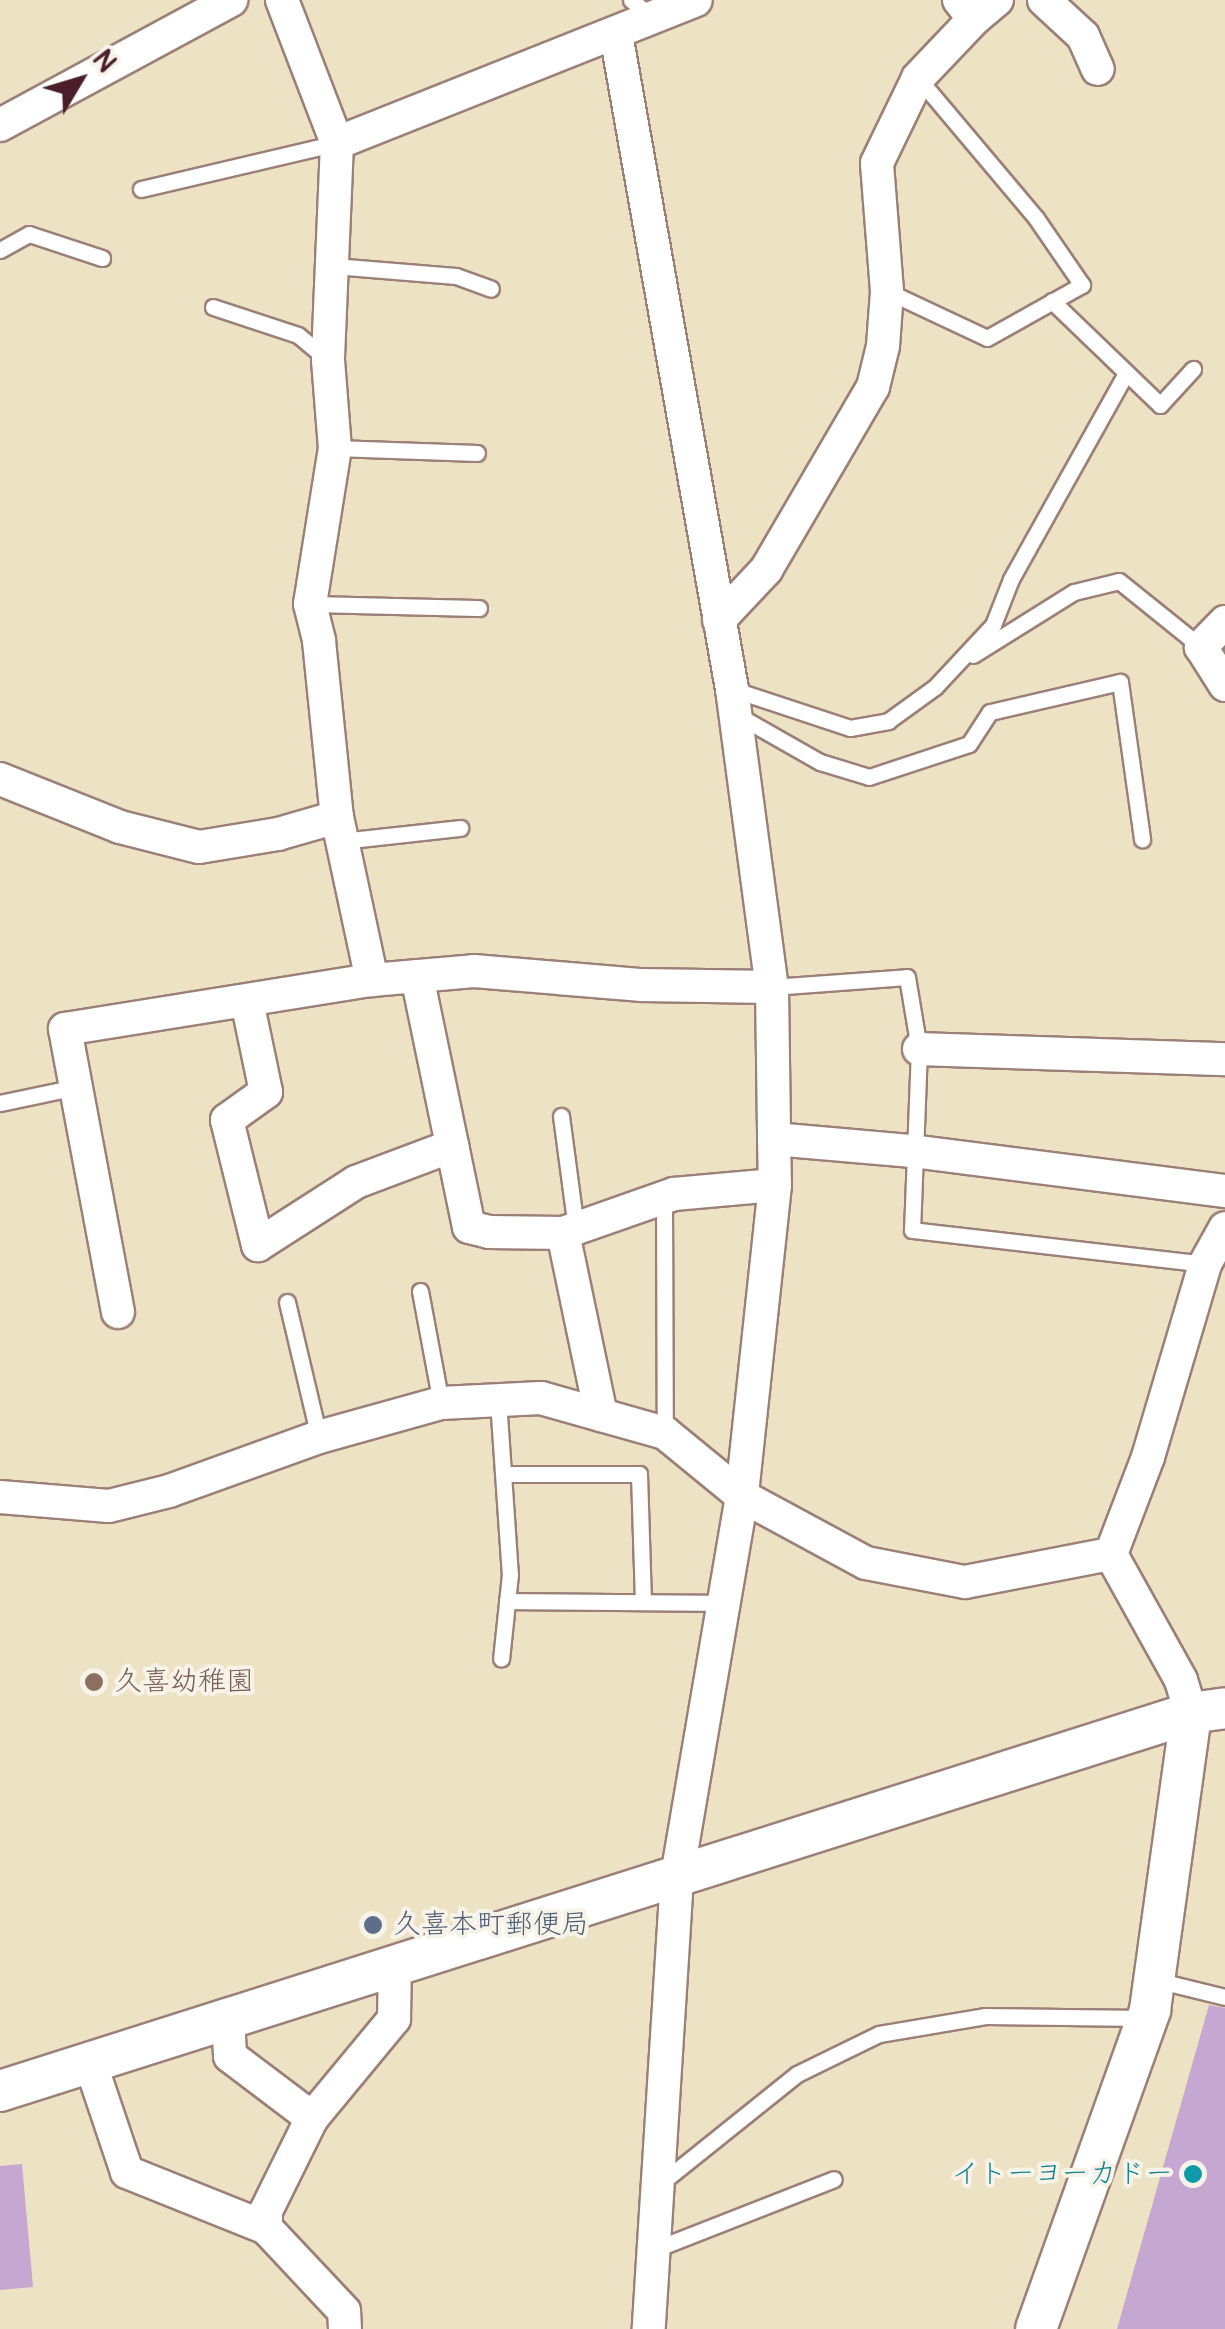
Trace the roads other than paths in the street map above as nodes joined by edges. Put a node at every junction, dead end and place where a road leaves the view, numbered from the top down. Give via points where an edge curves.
1 (231, 0) edge
2 (282, 0) edge
3 (696, 0) edge
4 (1044, 0) edge
5 (977, 6) edge
6 (642, 9) edge
7 (616, 34) junction
8 (1098, 69) dead end
9 (918, 78) junction
10 (0, 125) edge
11 (336, 142) junction
12 (140, 189) dead end
13 (0, 250) edge
14 (102, 258) dead end
15 (334, 266) junction
16 (491, 289) dead end
17 (888, 292) junction
18 (1052, 302) junction
19 (213, 307) dead end
20 (328, 360) junction
21 (1194, 370) dead end
22 (1126, 372) junction
23 (335, 448) junction
24 (477, 453) dead end
25 (310, 604) junction
26 (479, 608) dead end
27 (719, 620) junction
28 (1225, 622) edge
29 (1201, 646) junction
30 (953, 667) junction
31 (1225, 685) edge
32 (734, 702) junction
33 (0, 778) edge
34 (460, 828) dead end
35 (339, 829) junction
36 (1142, 839) dead end
37 (417, 976) junction
38 (372, 980) junction
39 (772, 987) junction
40 (248, 1001) junction
41 (919, 1049) junction
42 (1225, 1059) edge
43 (76, 1087) junction
44 (0, 1103) edge
45 (560, 1116) dead end
46 (774, 1140) junction
47 (452, 1146) junction
48 (912, 1151) junction
49 (775, 1185) junction
50 (1225, 1191) edge
51 (664, 1198) junction
52 (1225, 1228) edge
53 (570, 1231) junction
54 (1205, 1264) junction
55 (420, 1291) dead end
56 (287, 1302) dead end
57 (118, 1312) dead end
58 (498, 1400) junction
59 (442, 1403) junction
60 (601, 1415) junction
61 (665, 1433) junction
62 (318, 1437) junction
63 (504, 1474) junction
64 (742, 1496) junction
65 (0, 1497) edge
66 (1112, 1554) junction
67 (507, 1601) junction
68 (644, 1602) junction
69 (724, 1603) junction
70 (501, 1659) dead end
71 (1208, 1711) edge
72 (677, 1878) junction
73 (394, 1964) junction
74 (1225, 1997) edge
75 (1151, 1999) junction
76 (228, 2017) junction
77 (90, 2062) junction
78 (0, 2091) edge
79 (312, 2118) junction
80 (834, 2179) dead end
81 (658, 2186) junction
82 (266, 2228) junction
83 (654, 2250) junction
84 (345, 2329) edge
85 (649, 2329) edge
86 (1036, 2329) edge

1 - 10 street
2 - 11 street
3 - 6 street
4 - 8 street via 1083,36
5 - 9 street
6 - 7 street
7 - 11 street
7 - 27 street
9 - 17 street via 878,164
9 - 18 lane via 1036,218 1082,285
11 - 12 lane
11 - 15 street
13 - 14 lane via 29,234
15 - 16 lane via 456,276
15 - 20 street
17 - 18 lane via 987,338
17 - 27 street via 873,387 766,570
18 - 22 lane
19 - 20 lane via 298,335
20 - 23 street
21 - 22 lane via 1160,405
22 - 30 lane via 1011,579 993,625
23 - 24 lane
23 - 25 street
25 - 26 lane
25 - 35 street via 320,641
27 - 32 street
28 - 29 street
29 - 30 lane via 1119,581 1074,592
29 - 31 street
30 - 32 lane via 888,721 850,728
32 - 36 lane via 820,762 869,777 968,744 990,712 1120,682
32 - 39 street
33 - 35 street via 120,828 198,847
34 - 35 lane
35 - 38 street
37 - 38 street
37 - 39 street via 474,970 642,986
37 - 47 street
38 - 40 street
39 - 41 lane via 907,977
39 - 46 street
40 - 43 street via 65,1029
40 - 47 street via 266,1092 227,1120 258,1244 356,1182
41 - 42 street
41 - 48 lane
43 - 44 lane
43 - 57 street
45 - 53 lane
46 - 48 street
46 - 49 street
47 - 53 street via 469,1227
48 - 50 street
48 - 54 lane via 912,1230
49 - 51 street
49 - 64 street
51 - 53 street
51 - 61 lane
52 - 54 street
53 - 60 street
54 - 66 street
55 - 59 lane
56 - 62 lane
58 - 59 street
58 - 60 street via 542,1398
58 - 63 lane
59 - 62 street
60 - 61 street
61 - 64 street
62 - 65 street via 170,1491 108,1506
63 - 67 lane
63 - 68 lane via 639,1474
64 - 66 street via 866,1563 965,1582
64 - 69 street
66 - 71 street via 1181,1680
67 - 68 lane
67 - 70 lane
68 - 69 lane
69 - 72 street
71 - 72 street
71 - 75 street
72 - 73 street
72 - 81 street
73 - 76 street
73 - 79 street via 394,2019
74 - 75 lane
75 - 81 lane via 879,2034 797,2074
75 - 86 street
76 - 77 street
76 - 79 street via 230,2056
77 - 78 street
77 - 82 street via 127,2172
79 - 82 street via 266,2211
80 - 83 lane
81 - 83 street
82 - 84 street via 344,2311
83 - 85 street

